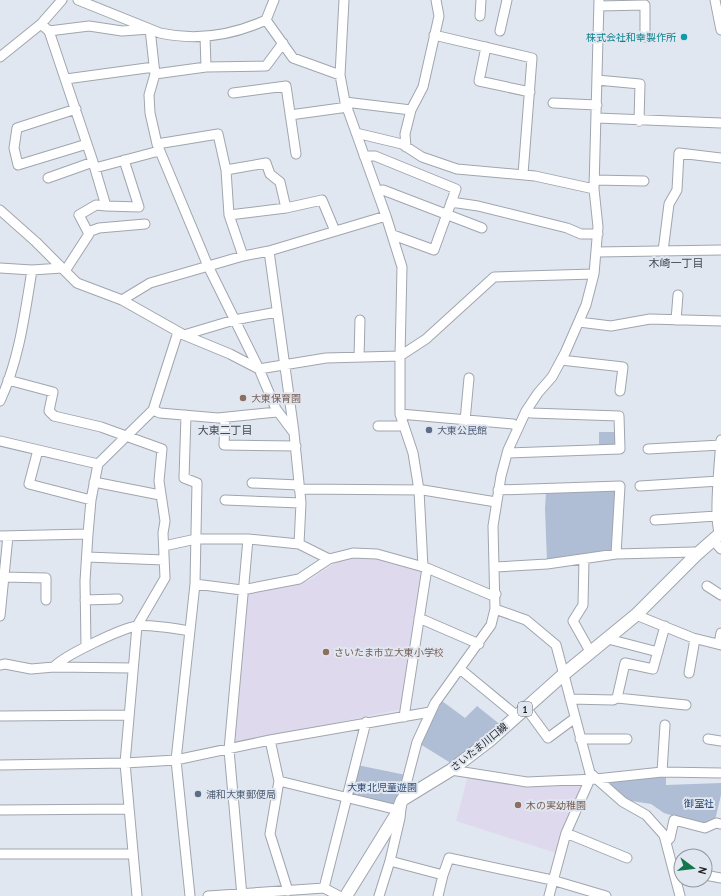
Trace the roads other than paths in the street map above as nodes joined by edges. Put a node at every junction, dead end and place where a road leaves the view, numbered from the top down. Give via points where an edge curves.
1 (62, 0) edge
2 (78, 0) edge
3 (274, 0) edge
4 (344, 0) edge
5 (436, 0) edge
6 (481, 0) edge
7 (508, 0) edge
8 (715, 0) edge
9 (599, 3) edge
10 (480, 16) dead end
11 (266, 20) junction
12 (41, 24) junction
13 (150, 29) junction
14 (49, 30) junction
15 (721, 30) edge
16 (500, 31) dead end
17 (434, 35) junction
18 (205, 36) junction
19 (645, 38) dead end
20 (283, 43) junction
21 (486, 47) junction
22 (0, 57) edge
23 (206, 67) junction
24 (154, 70) junction
25 (340, 75) junction
26 (66, 79) junction
27 (597, 80) junction
28 (530, 92) junction
29 (233, 93) dead end
30 (553, 103) dead end
31 (346, 105) junction
32 (597, 105) junction
33 (76, 109) junction
34 (411, 110) junction
35 (290, 115) junction
36 (597, 121) junction
37 (639, 121) junction
38 (721, 123) edge
39 (356, 133) junction
40 (88, 144) junction
41 (406, 147) junction
42 (158, 148) junction
43 (296, 154) dead end
44 (364, 156) junction
45 (721, 158) edge
46 (124, 160) junction
47 (94, 165) junction
48 (226, 170) junction
49 (523, 174) junction
50 (48, 178) dead end
51 (644, 181) dead end
52 (594, 184) junction
53 (377, 191) junction
54 (451, 202) junction
55 (106, 206) junction
56 (286, 208) junction
57 (0, 210) edge
58 (229, 214) junction
59 (446, 215) junction
60 (386, 216) junction
61 (145, 224) dead end
62 (482, 228) dead end
63 (88, 232) junction
64 (334, 232) junction
65 (598, 234) junction
66 (393, 235) junction
67 (721, 250) edge
68 (269, 251) junction
69 (663, 251) junction
70 (597, 252) junction
71 (243, 256) junction
72 (208, 266) junction
73 (0, 268) edge
74 (64, 269) junction
75 (32, 270) junction
76 (594, 274) junction
77 (678, 295) dead end
78 (122, 300) junction
79 (277, 312) junction
80 (234, 320) junction
81 (360, 320) dead end
82 (676, 320) junction
83 (721, 321) edge
84 (579, 322) junction
85 (181, 334) junction
86 (400, 356) junction
87 (359, 358) junction
88 (561, 360) junction
89 (285, 366) junction
90 (259, 369) junction
91 (469, 378) dead end
92 (8, 380) junction
93 (620, 391) dead end
94 (0, 400) edge
95 (153, 410) junction
96 (277, 412) junction
97 (526, 412) junction
98 (400, 414) junction
99 (186, 415) junction
100 (225, 418) junction
101 (465, 420) junction
102 (378, 426) dead end
103 (404, 426) junction
104 (518, 427) junction
105 (294, 433) junction
106 (126, 437) junction
107 (721, 440) edge
108 (0, 441) edge
109 (721, 445) edge
110 (296, 446) junction
111 (648, 449) dead end
112 (38, 450) junction
113 (507, 453) junction
114 (98, 464) junction
115 (719, 481) junction
116 (94, 482) junction
117 (252, 483) dead end
118 (640, 486) dead end
119 (299, 487) junction
120 (419, 490) junction
121 (498, 490) junction
122 (160, 495) junction
123 (91, 500) junction
124 (225, 500) dead end
125 (496, 502) junction
126 (301, 503) junction
127 (717, 516) junction
128 (655, 520) dead end
129 (88, 534) junction
130 (4, 536) edge
131 (196, 539) junction
132 (248, 539) junction
133 (719, 539) edge
134 (299, 544) junction
135 (164, 546) junction
136 (616, 554) junction
137 (696, 555) junction
138 (86, 557) junction
139 (329, 559) junction
140 (584, 559) junction
141 (164, 560) junction
142 (495, 567) junction
143 (425, 568) junction
144 (4, 577) junction
145 (195, 584) junction
146 (707, 586) dead end
147 (242, 590) junction
148 (496, 594) junction
149 (721, 595) edge
150 (118, 599) dead end
151 (46, 600) dead end
152 (85, 600) junction
153 (496, 609) junction
154 (636, 615) junction
155 (0, 616) edge
156 (419, 618) junction
157 (137, 626) junction
158 (665, 626) junction
159 (190, 631) junction
160 (721, 633) edge
161 (610, 638) junction
162 (695, 639) junction
163 (479, 644) junction
164 (720, 644) edge
165 (86, 646) junction
166 (658, 652) junction
167 (591, 653) junction
168 (0, 665) edge
169 (54, 667) junction
170 (132, 668) junction
171 (460, 669) junction
172 (689, 673) dead end
173 (564, 674) junction
174 (617, 698) junction
175 (570, 699) junction
176 (686, 705) dead end
177 (430, 712) junction
178 (522, 712) junction
179 (129, 715) junction
180 (0, 716) edge
181 (404, 717) junction
182 (575, 718) junction
183 (366, 722) junction
184 (665, 725) dead end
185 (580, 738) junction
186 (627, 739) dead end
187 (708, 739) dead end
188 (270, 740) junction
189 (721, 741) edge
190 (228, 750) junction
191 (176, 760) junction
192 (125, 763) junction
193 (0, 765) edge
194 (451, 770) junction
195 (662, 772) junction
196 (721, 773) edge
197 (593, 779) junction
198 (279, 781) junction
199 (347, 798) junction
200 (400, 805) junction
201 (128, 809) junction
202 (0, 810) edge
203 (721, 824) edge
204 (566, 833) junction
205 (666, 842) junction
206 (0, 854) edge
207 (132, 854) junction
208 (627, 858) dead end
209 (390, 861) junction
210 (673, 861) edge
211 (443, 875) junction
212 (552, 880) junction
213 (324, 888) junction
214 (288, 891) junction
215 (242, 895) edge
216 (137, 896) edge
217 (190, 896) edge
218 (208, 896) edge
219 (339, 896) edge
220 (346, 896) edge
221 (379, 896) edge
222 (438, 896) edge
223 (549, 896) edge
224 (606, 896) edge

1 - 12 street
2 - 13 street
3 - 11 street
4 - 25 street
5 - 17 street via 438,16
6 - 10 street
7 - 16 street
8 - 15 street
9 - 19 street via 645,6
9 - 27 street
11 - 18 street via 222,34
11 - 20 street
12 - 14 street
12 - 22 street
13 - 14 street via 122,31 89,26
13 - 18 street via 174,36
13 - 24 street
14 - 26 street
17 - 21 street
17 - 34 street via 423,87
18 - 23 street
20 - 23 street via 266,66
20 - 25 street via 293,58
21 - 28 street via 532,58
21 - 28 street via 479,81
23 - 24 street
24 - 26 street
24 - 42 street via 150,113
25 - 31 street
26 - 33 street
27 - 32 street
27 - 37 street via 640,84
28 - 49 street
29 - 35 street via 286,86
30 - 32 street
31 - 34 street
31 - 35 street
31 - 39 street
32 - 36 street
33 - 40 street
33 - 40 street via 17,128 14,148 18,165
34 - 41 street via 405,134
35 - 43 street
36 - 37 street
36 - 52 street
37 - 38 street
39 - 41 street
39 - 44 street
40 - 47 street
41 - 49 street via 422,157 457,169
42 - 46 street
42 - 48 street via 218,134
42 - 72 street
44 - 53 street
44 - 54 street via 375,156 456,189
45 - 69 street via 679,153 677,190 669,204
46 - 47 street
46 - 55 street via 139,207
47 - 50 street
47 - 55 street
48 - 56 street via 266,163 270,174 280,182
48 - 58 street
49 - 52 street
51 - 52 street
52 - 65 street
53 - 59 street via 382,190
53 - 60 street
54 - 59 street
54 - 65 street via 486,208 567,228 581,234
55 - 63 street via 96,205 79,215
56 - 58 street
56 - 64 street via 322,200
57 - 74 street
58 - 71 street
59 - 62 street
59 - 66 street via 434,250
60 - 64 street
60 - 66 street
61 - 63 street via 99,228
63 - 74 street
64 - 68 street
65 - 70 street
66 - 86 street via 402,267
67 - 69 street
68 - 71 street
68 - 79 street
69 - 70 street
70 - 76 street
71 - 72 street
72 - 78 street via 150,283
72 - 80 street
73 - 75 street
74 - 75 street
74 - 78 street via 77,283
75 - 92 street via 20,336
76 - 84 street
76 - 86 street via 494,278 426,339
77 - 82 street
78 - 85 street
79 - 80 street
79 - 89 street
80 - 85 street
80 - 90 street
81 - 87 street
82 - 83 street
82 - 84 street via 650,319 611,326
84 - 88 street
85 - 90 street
85 - 95 street
86 - 87 street
86 - 98 street
87 - 89 street via 326,358
88 - 93 street via 623,367
88 - 97 street via 552,377
89 - 90 street
89 - 105 street
90 - 96 street
91 - 101 street
92 - 94 street
92 - 106 street via 53,392 49,411 54,416 101,427
95 - 99 street
95 - 106 street
96 - 100 street
96 - 105 street
97 - 104 street
97 - 113 street via 619,416 620,449
98 - 101 street
98 - 103 street
99 - 100 street
99 - 131 street via 184,478 197,482
100 - 110 street via 224,445
101 - 104 street via 513,424
102 - 103 street
103 - 120 street via 413,453
104 - 113 street
105 - 110 street
106 - 114 street
106 - 122 street via 162,449
107 - 109 street
108 - 112 street
109 - 111 street
109 - 115 street
110 - 119 street
112 - 114 street
112 - 123 street via 29,484
113 - 121 street
114 - 116 street
115 - 118 street
115 - 127 street
116 - 122 street
116 - 123 street
117 - 119 street
119 - 120 street
119 - 126 street
120 - 125 street
120 - 143 street
121 - 125 street
121 - 136 street via 620,486
122 - 135 street via 165,522
123 - 129 street
124 - 126 street
125 - 142 street via 493,526
126 - 134 street
127 - 128 street
127 - 133 street
129 - 130 street
129 - 138 street
130 - 144 street
131 - 132 street
131 - 135 street
131 - 145 street
132 - 134 street
132 - 147 street
133 - 137 main road, さいたま川口線 / 1
134 - 139 street
135 - 141 street
136 - 137 street via 694,552
136 - 140 street
137 - 154 main road, さいたま川口線 / 1
138 - 141 street
138 - 152 street
139 - 143 street via 353,553 378,554
139 - 147 street via 299,579
140 - 142 street
140 - 167 street via 583,605 573,621
141 - 157 street via 165,578
142 - 148 street
143 - 148 street via 491,595
143 - 156 street
144 - 151 street via 46,578
144 - 155 street
145 - 147 street
145 - 159 street
146 - 149 street
147 - 190 street
148 - 153 street
150 - 152 street
152 - 165 street
153 - 163 street via 491,625
153 - 173 street via 526,620 556,645
154 - 158 street
154 - 161 main road, さいたま川口線 / 1
156 - 163 street
156 - 181 street
157 - 159 street
157 - 165 street
157 - 170 street
158 - 162 street
158 - 166 street
159 - 191 street
160 - 164 street
161 - 166 street
161 - 167 main road, さいたま川口線 / 1
162 - 164 street
162 - 172 street
163 - 171 street
165 - 169 street
166 - 174 street via 653,669 625,663
167 - 173 main road, さいたま川口線 / 1
168 - 169 street via 31,669
169 - 170 street
170 - 179 street
171 - 177 street
171 - 178 street
173 - 175 street
173 - 178 main road, さいたま川口線 / 1
174 - 175 street
174 - 176 street
175 - 182 street
177 - 181 street
177 - 200 street via 417,742
178 - 182 street via 548,738
178 - 194 main road, さいたま川口線 / 1
179 - 180 street
179 - 192 street
181 - 183 street
182 - 185 street
183 - 188 street
183 - 199 street
184 - 195 street
185 - 186 street
185 - 197 street
187 - 189 street
188 - 190 street
188 - 198 street
190 - 191 street
190 - 215 street
191 - 192 street
191 - 217 street
192 - 193 street
192 - 201 street
194 - 197 street via 527,782
194 - 200 main road, さいたま川口線 / 1
195 - 196 street
195 - 197 street
197 - 204 street
197 - 205 street via 623,802 646,815 664,835
198 - 199 street
198 - 214 street via 270,834
199 - 200 street
199 - 213 street
200 - 209 street via 400,818
200 - 220 main road, さいたま川口線 / 1
201 - 202 street
201 - 207 street
203 - 205 street via 716,823 705,828 674,820 670,838
204 - 208 street
204 - 212 street
205 - 210 street
206 - 207 street
207 - 216 street
209 - 211 street
209 - 221 street
211 - 212 street via 449,858
211 - 222 street
212 - 223 street
212 - 224 street
213 - 214 street
213 - 219 street
214 - 215 street
215 - 218 street

